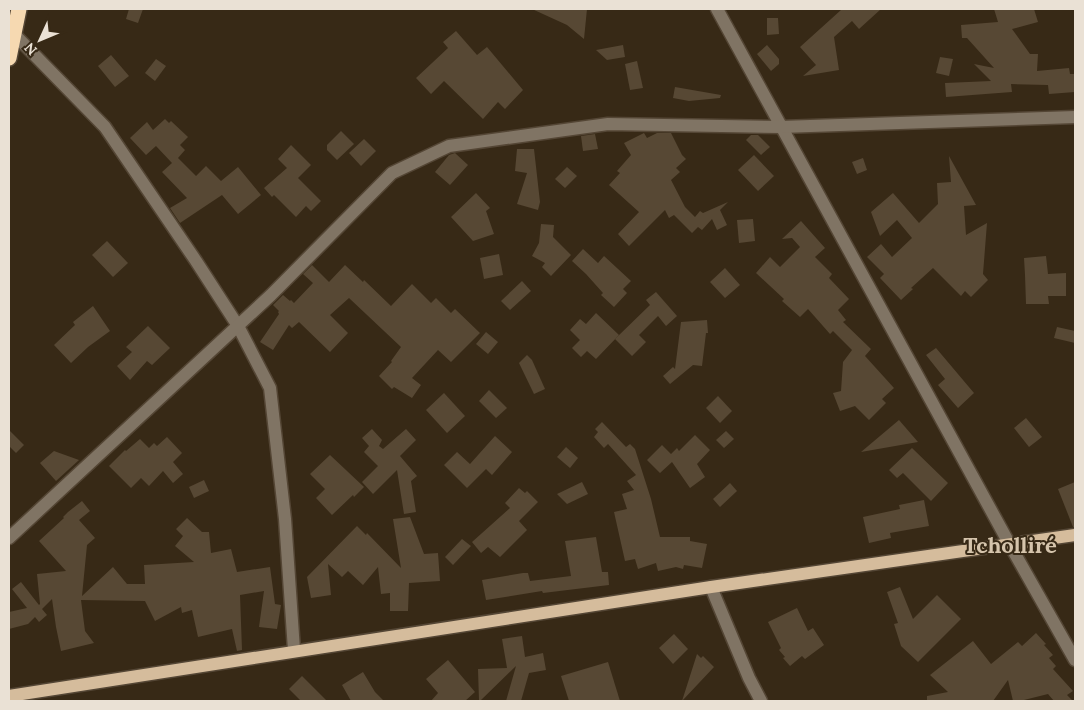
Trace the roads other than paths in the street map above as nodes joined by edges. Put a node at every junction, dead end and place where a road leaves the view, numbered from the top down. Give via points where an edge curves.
1 (19, 9) edge
2 (717, 9) edge
3 (11, 30) edge
4 (9, 58) edge
5 (1075, 117) edge
6 (781, 127) junction
7 (238, 326) junction
8 (1075, 535) edge
9 (9, 538) edge
10 (1010, 544) junction
11 (711, 587) junction
12 (294, 650) junction
13 (1075, 660) edge
14 (9, 696) edge
15 (761, 701) edge

1 - 3 highway
2 - 6 street
3 - 4 highway
3 - 7 street via 105,127
5 - 6 street
6 - 7 street via 608,124 449,146 392,173
6 - 10 street
7 - 9 street
7 - 12 street via 270,388 285,519
8 - 10 main road
10 - 11 main road
10 - 13 street
11 - 12 main road
11 - 15 street
12 - 14 main road

